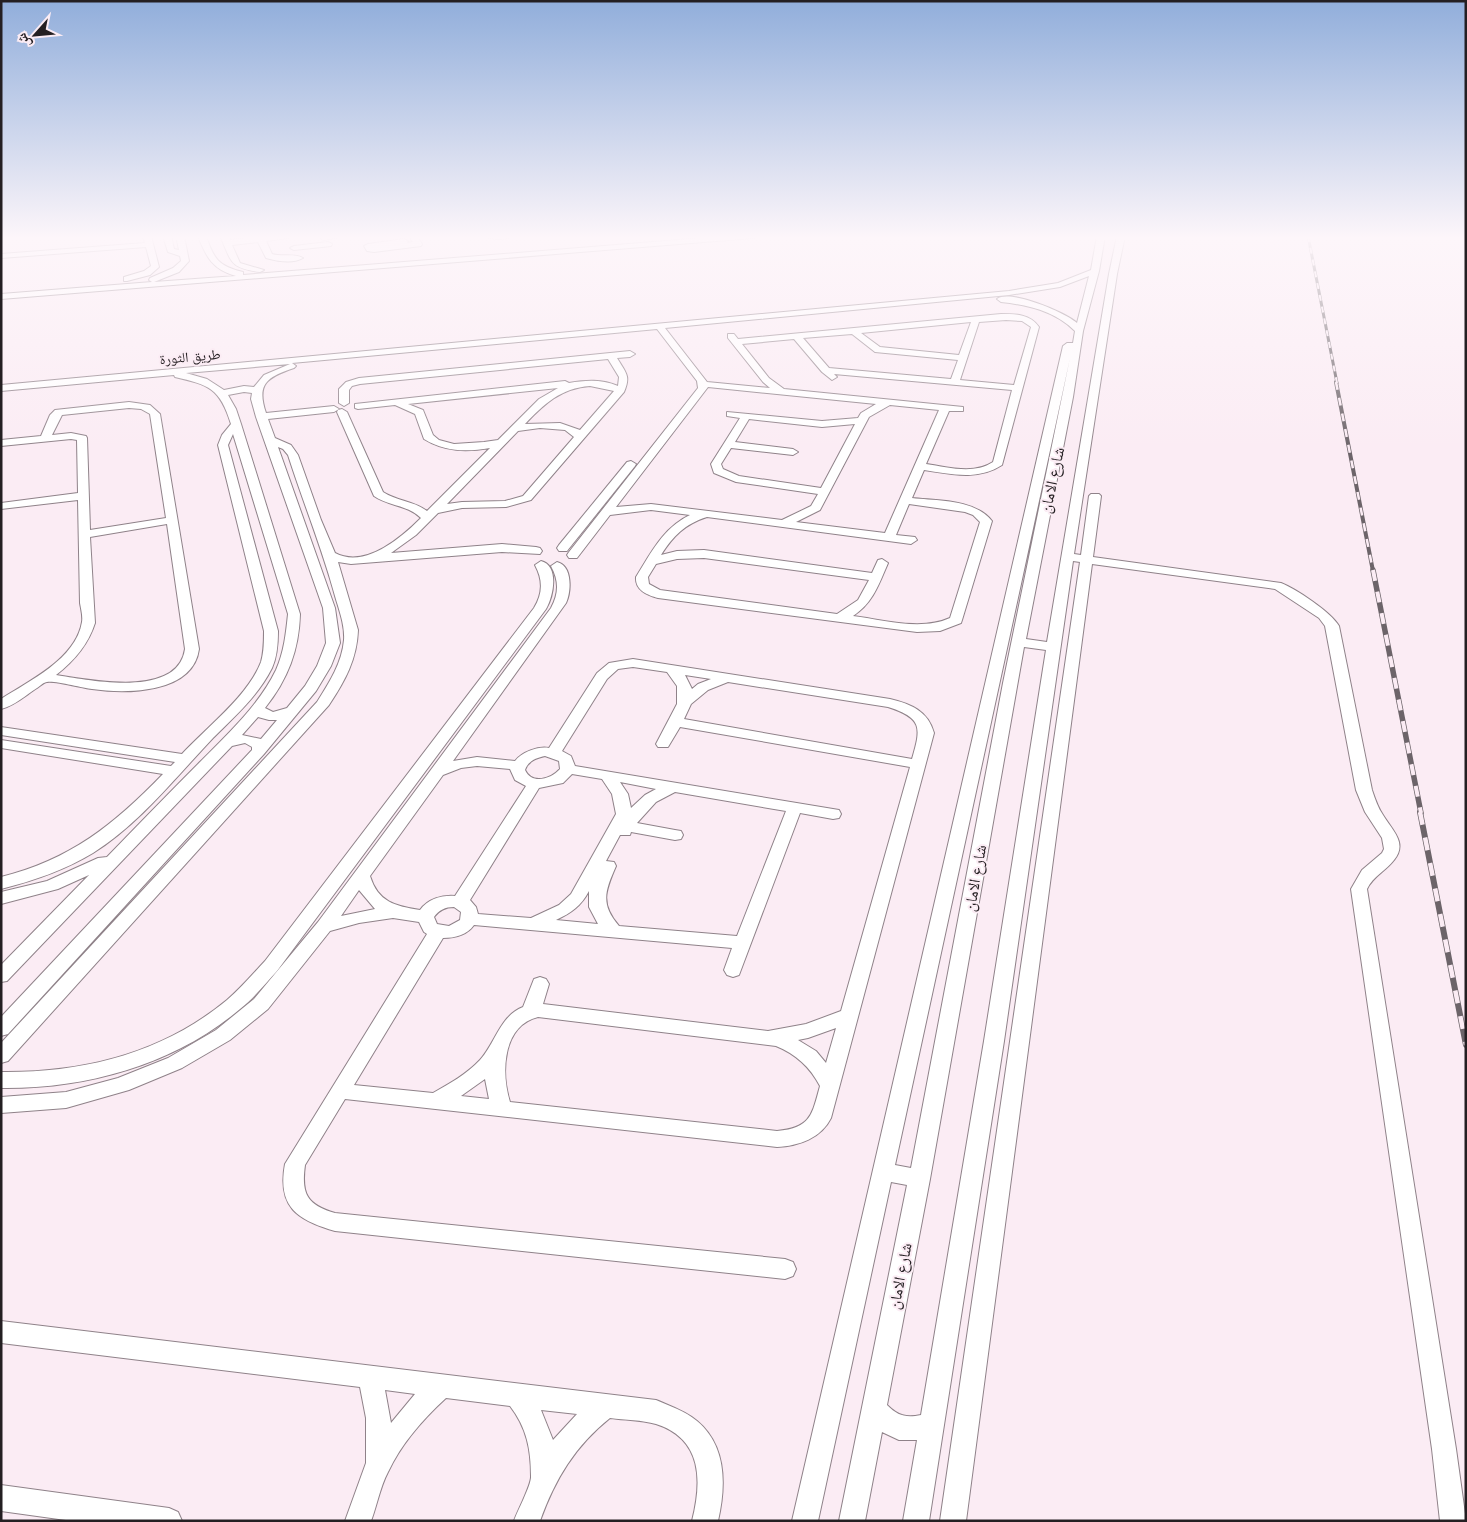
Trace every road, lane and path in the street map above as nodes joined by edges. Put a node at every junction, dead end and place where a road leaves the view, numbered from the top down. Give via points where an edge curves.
1 (861, 307) edge
2 (1039, 307) edge
3 (1086, 307) edge
4 (1104, 307) edge
5 (976, 319) junction
6 (656, 326) junction
7 (854, 331) junction
8 (796, 336) junction
9 (1079, 336) junction
10 (630, 354) dead end
11 (611, 356) junction
12 (325, 357) junction
13 (963, 358) junction
14 (492, 367) junction
15 (461, 370) junction
16 (825, 370) junction
17 (621, 372) junction
18 (155, 373) junction
19 (763, 376) junction
20 (832, 378) dead end
21 (483, 380) junction
22 (955, 382) junction
23 (576, 383) junction
24 (703, 384) junction
25 (739, 387) junction
26 (1, 388) edge
27 (1017, 388) junction
28 (256, 390) junction
29 (621, 390) junction
30 (505, 391) junction
31 (782, 392) junction
32 (223, 393) junction
33 (471, 394) junction
34 (439, 398) junction
35 (846, 398) junction
36 (1080, 400) junction
37 (394, 402) junction
38 (889, 402) junction
39 (340, 408) junction
40 (944, 408) junction
41 (959, 409) dead end
42 (533, 411) junction
43 (731, 414) dead end
44 (422, 416) junction
45 (746, 416) junction
46 (261, 417) junction
47 (863, 418) junction
48 (1077, 419) junction
49 (593, 421) junction
50 (236, 424) junction
51 (822, 424) junction
52 (515, 429) junction
53 (580, 437) junction
54 (853, 437) junction
55 (45, 439) junction
56 (269, 439) junction
57 (502, 442) junction
58 (1, 443) edge
59 (729, 445) junction
60 (460, 446) junction
61 (793, 452) dead end
62 (486, 459) junction
63 (920, 466) junction
64 (459, 486) junction
65 (626, 487) junction
66 (824, 492) junction
67 (83, 496) junction
68 (1095, 496) dead end
69 (447, 498) junction
70 (905, 500) junction
71 (396, 502) junction
72 (491, 505) junction
73 (1, 506) edge
74 (651, 507) junction
75 (816, 508) junction
76 (667, 509) junction
77 (1038, 509) junction
78 (607, 512) junction
79 (431, 514) junction
80 (706, 514) junction
81 (172, 520) junction
82 (315, 520) junction
83 (299, 523) junction
84 (784, 523) junction
85 (829, 528) junction
86 (671, 532) junction
87 (412, 533) junction
88 (84, 534) junction
89 (889, 536) junction
90 (911, 540) dead end
91 (568, 552) junction
92 (433, 553) junction
93 (704, 554) junction
94 (330, 555) junction
95 (376, 558) junction
96 (1076, 559) junction
97 (541, 560) junction
98 (653, 561) junction
99 (882, 563) dead end
100 (876, 577) junction
101 (338, 580) junction
102 (864, 602) junction
103 (345, 605) junction
104 (329, 608) junction
105 (838, 618) junction
106 (883, 624) junction
107 (1019, 642) junction
108 (1053, 646) junction
109 (670, 668) junction
110 (44, 677) junction
111 (728, 677) junction
112 (1002, 682) junction
113 (685, 702) junction
114 (1, 705) edge
115 (258, 709) junction
116 (292, 711) junction
117 (674, 722) junction
118 (1, 731) edge
119 (462, 737) junction
120 (227, 743) junction
121 (1, 744) edge
122 (663, 744) dead end
123 (259, 751) junction
124 (1037, 752) junction
125 (554, 753) junction
126 (1058, 755) junction
127 (186, 759) junction
128 (479, 760) junction
129 (918, 764) junction
130 (518, 766) junction
131 (568, 769) junction
132 (174, 771) junction
133 (437, 772) junction
134 (607, 776) junction
135 (535, 783) junction
136 (673, 787) junction
137 (794, 808) junction
138 (833, 814) dead end
139 (627, 826) junction
140 (675, 835) dead end
141 (115, 857) junction
142 (361, 876) junction
143 (1018, 882) junction
144 (1, 883) edge
145 (1041, 886) junction
146 (1, 898) edge
147 (460, 902) junction
148 (393, 912) junction
149 (470, 919) junction
150 (432, 924) junction
151 (534, 924) junction
152 (324, 926) junction
153 (613, 931) junction
154 (743, 943) junction
155 (733, 970) dead end
156 (52, 974) junction
157 (1, 976) edge
158 (72, 979) junction
159 (540, 984) dead end
160 (530, 1011) junction
161 (848, 1016) junction
162 (1, 1029) edge
163 (762, 1036) junction
164 (994, 1041) junction
165 (1019, 1047) junction
166 (498, 1050) junction
167 (1, 1056) edge
168 (1, 1080) edge
169 (829, 1085) junction
170 (340, 1091) junction
171 (436, 1101) junction
172 (1, 1105) edge
173 (503, 1109) junction
174 (883, 1171) junction
175 (919, 1179) junction
176 (785, 1269) dead end
177 (1, 1332) edge
178 (369, 1377) junction
179 (441, 1386) junction
180 (517, 1395) junction
181 (606, 1406) junction
182 (873, 1408) junction
183 (931, 1423) junction
184 (377, 1467) junction
185 (543, 1478) junction
186 (1, 1498) edge
187 (170, 1521) edge
188 (358, 1521) edge
189 (527, 1521) edge
190 (705, 1521) edge
191 (805, 1521) edge
192 (852, 1521) edge
193 (916, 1521) edge
194 (953, 1521) edge
195 (1453, 1521) edge

1 - 6 street, طريق الثورة
2 - 9 street, طريق الثورة via 1065,318
3 - 9 street, شارع الامان
4 - 36 street, شارع الامان
5 - 7 street
5 - 13 street
5 - 27 street via 1014,317 1034,325
6 - 12 street, طريق الثورة
6 - 24 street
6 - 91 street via 691,382 691,391
7 - 8 street
7 - 13 street via 872,347 882,350
8 - 16 street
8 - 19 street via 733,339
9 - 36 street, شارع الامان
9 - 77 street via 1068,346
10 - 11 street
11 - 14 street
11 - 17 street
12 - 18 street, طريق الثورة
12 - 28 street via 273,372
13 - 22 street
14 - 15 street
14 - 21 street
15 - 21 street
15 - 39 street via 353,382 344,389
16 - 20 street
16 - 22 street
17 - 23 street
17 - 29 street via 625,382
18 - 26 street, طريق الثورة
18 - 32 street via 203,381
19 - 25 street via 755,383
19 - 31 street
21 - 30 street
21 - 33 street
22 - 27 street
23 - 29 street via 602,384
23 - 30 street
23 - 42 street via 551,394
24 - 25 street
24 - 65 street via 701,392
25 - 31 street
27 - 63 street via 1000,459 995,466 968,472
28 - 32 street
28 - 46 street
29 - 49 street
30 - 33 street
30 - 42 street via 528,398
31 - 35 street
32 - 50 street
33 - 34 street
34 - 37 street
34 - 44 street via 426,406
35 - 38 street
35 - 47 street via 859,406
36 - 48 street, شارع الامان
36 - 48 street, شارع الامان
37 - 39 street via 358,406 355,410
37 - 44 street via 413,408
38 - 40 street
38 - 47 street
39 - 46 street
39 - 71 street via 378,494
40 - 41 street
40 - 63 street
42 - 49 street via 540,421 570,425
42 - 52 street
43 - 45 street
44 - 60 street via 428,437 440,444
45 - 51 street
45 - 59 street
46 - 56 street
47 - 51 street
47 - 54 street
48 - 77 street, شارع الامان
48 - 96 street, شارع الامان
49 - 53 street
50 - 115 street via 294,614 295,634 290,656
50 - 127 street via 224,440 223,449 268,617 271,647 256,684
51 - 54 street
52 - 53 street via 543,425 572,430
52 - 57 street
53 - 72 street via 527,498
54 - 66 street
55 - 58 street
55 - 67 street via 82,438
55 - 81 street via 55,414 59,412 129,404 150,408 155,414
56 - 82 street via 287,447 293,454
56 - 83 street
57 - 60 street
57 - 62 street
59 - 61 street
59 - 66 street via 716,464 722,475 736,480
60 - 62 street via 476,451
62 - 64 street
63 - 70 street
64 - 69 street
64 - 72 street via 470,497
65 - 74 street via 632,499
65 - 78 street
66 - 75 street
67 - 73 street
67 - 88 street
68 - 96 street
69 - 71 street
69 - 79 street
70 - 89 street
70 - 106 street via 967,509 986,521 956,620 929,629
71 - 79 street
72 - 79 street via 462,505
74 - 76 street
74 - 78 street
75 - 84 street
75 - 85 street
76 - 80 street
76 - 86 street via 672,519
77 - 107 street, شارع الامان
77 - 112 street
78 - 91 street
79 - 87 street
80 - 84 street
80 - 86 street via 685,520
81 - 88 street
81 - 110 street via 192,649 192,658 184,668 164,680 138,687 119,688
82 - 83 street
82 - 94 street
83 - 104 street
84 - 85 street
85 - 89 street
86 - 93 street via 681,546
86 - 98 street
87 - 92 street via 417,544
87 - 95 street
88 - 110 street via 88,622 85,633 73,652
89 - 90 street
91 - 97 street via 549,547
91 - 97 street via 569,562
92 - 95 street
92 - 97 street via 502,548
93 - 98 street via 678,555
93 - 100 street
94 - 95 street via 341,559
94 - 101 street
96 - 108 street, شارع الامان
96 - 126 street
96 - 195 street via 1277,586 1290,591 1324,616 1332,626 1364,790 1391,842 1388,859 1369,871 1359,889
97 - 101 street via 496,555 370,564 341,574
97 - 119 street via 564,575 562,600
97 - 168 street via 549,590 540,608 277,958 244,995 210,1022 168,1046 122,1064 73,1076 25,1082
98 - 105 street via 641,582 658,594
99 - 100 street
100 - 102 street
101 - 103 street
102 - 105 street
102 - 106 street
103 - 104 street
103 - 158 street via 352,641 346,663 322,705
104 - 116 street via 333,643 311,688
105 - 106 street
107 - 108 street
107 - 112 street, شارع الامان
108 - 124 street, شارع الامان
109 - 111 street
109 - 113 street via 685,683
109 - 125 street via 633,663 614,666 607,671
110 - 114 street
111 - 113 street via 703,687
111 - 129 street via 902,706 920,717 925,725
112 - 174 street
112 - 175 street, شارع الامان
113 - 117 street
115 - 116 street via 270,716
115 - 120 street
116 - 123 street
117 - 122 street
117 - 129 street
118 - 127 street
119 - 128 street
119 - 133 street
120 - 123 street via 251,739 260,746
120 - 141 street
121 - 132 street
123 - 156 street
124 - 126 street
124 - 143 street, شارع الامان
125 - 130 street via 528,756
125 - 131 street via 566,759
126 - 145 street
127 - 132 street
128 - 130 street
128 - 133 street
129 - 161 street
130 - 135 street via 520,777
131 - 134 street
131 - 135 street via 553,781
132 - 144 street via 132,813 87,849 38,873
133 - 142 street
134 - 136 street
134 - 151 street via 620,794 624,814 577,898 551,918
135 - 147 street
136 - 137 street
136 - 139 street via 648,799
137 - 138 street
137 - 154 street
139 - 140 street
139 - 153 street via 597,886 595,899 604,921
141 - 146 street via 52,885
141 - 157 street
142 - 148 street via 370,896
142 - 152 street
143 - 145 street
143 - 164 street, شارع الامان
145 - 165 street
147 - 149 street via 468,907
147 - 150 street via 435,905 427,913
148 - 150 street
148 - 152 street
149 - 150 street via 453,931
149 - 151 street
150 - 170 street
151 - 153 street
152 - 172 street via 262,1004 223,1035 176,1063 122,1085 66,1100
153 - 154 street
154 - 155 street
156 - 158 street
156 - 162 street
158 - 167 street
159 - 160 street
160 - 163 street
160 - 166 street via 512,1022
161 - 163 street via 808,1031
161 - 169 street
163 - 169 street via 805,1052 816,1062
164 - 165 street
164 - 183 street, شارع الامان
165 - 194 street
166 - 171 street via 473,1078
166 - 173 street via 494,1079
169 - 173 street via 821,1118 807,1131 777,1139
170 - 171 street
170 - 176 street via 295,1164 291,1180 298,1202 317,1218
171 - 173 street
174 - 175 street
174 - 191 street
175 - 182 street, شارع الامان
177 - 178 street
178 - 179 street
178 - 184 street via 379,1420
179 - 180 street
179 - 184 street via 406,1422
180 - 181 street
180 - 185 street via 531,1412 539,1432 544,1454
181 - 185 street via 570,1437
181 - 190 street via 656,1412 674,1418 691,1430 705,1450 712,1471
182 - 183 street via 896,1427 912,1430
182 - 192 street, شارع الامان
183 - 193 street, شارع الامان
184 - 188 street
185 - 189 street
186 - 187 street

